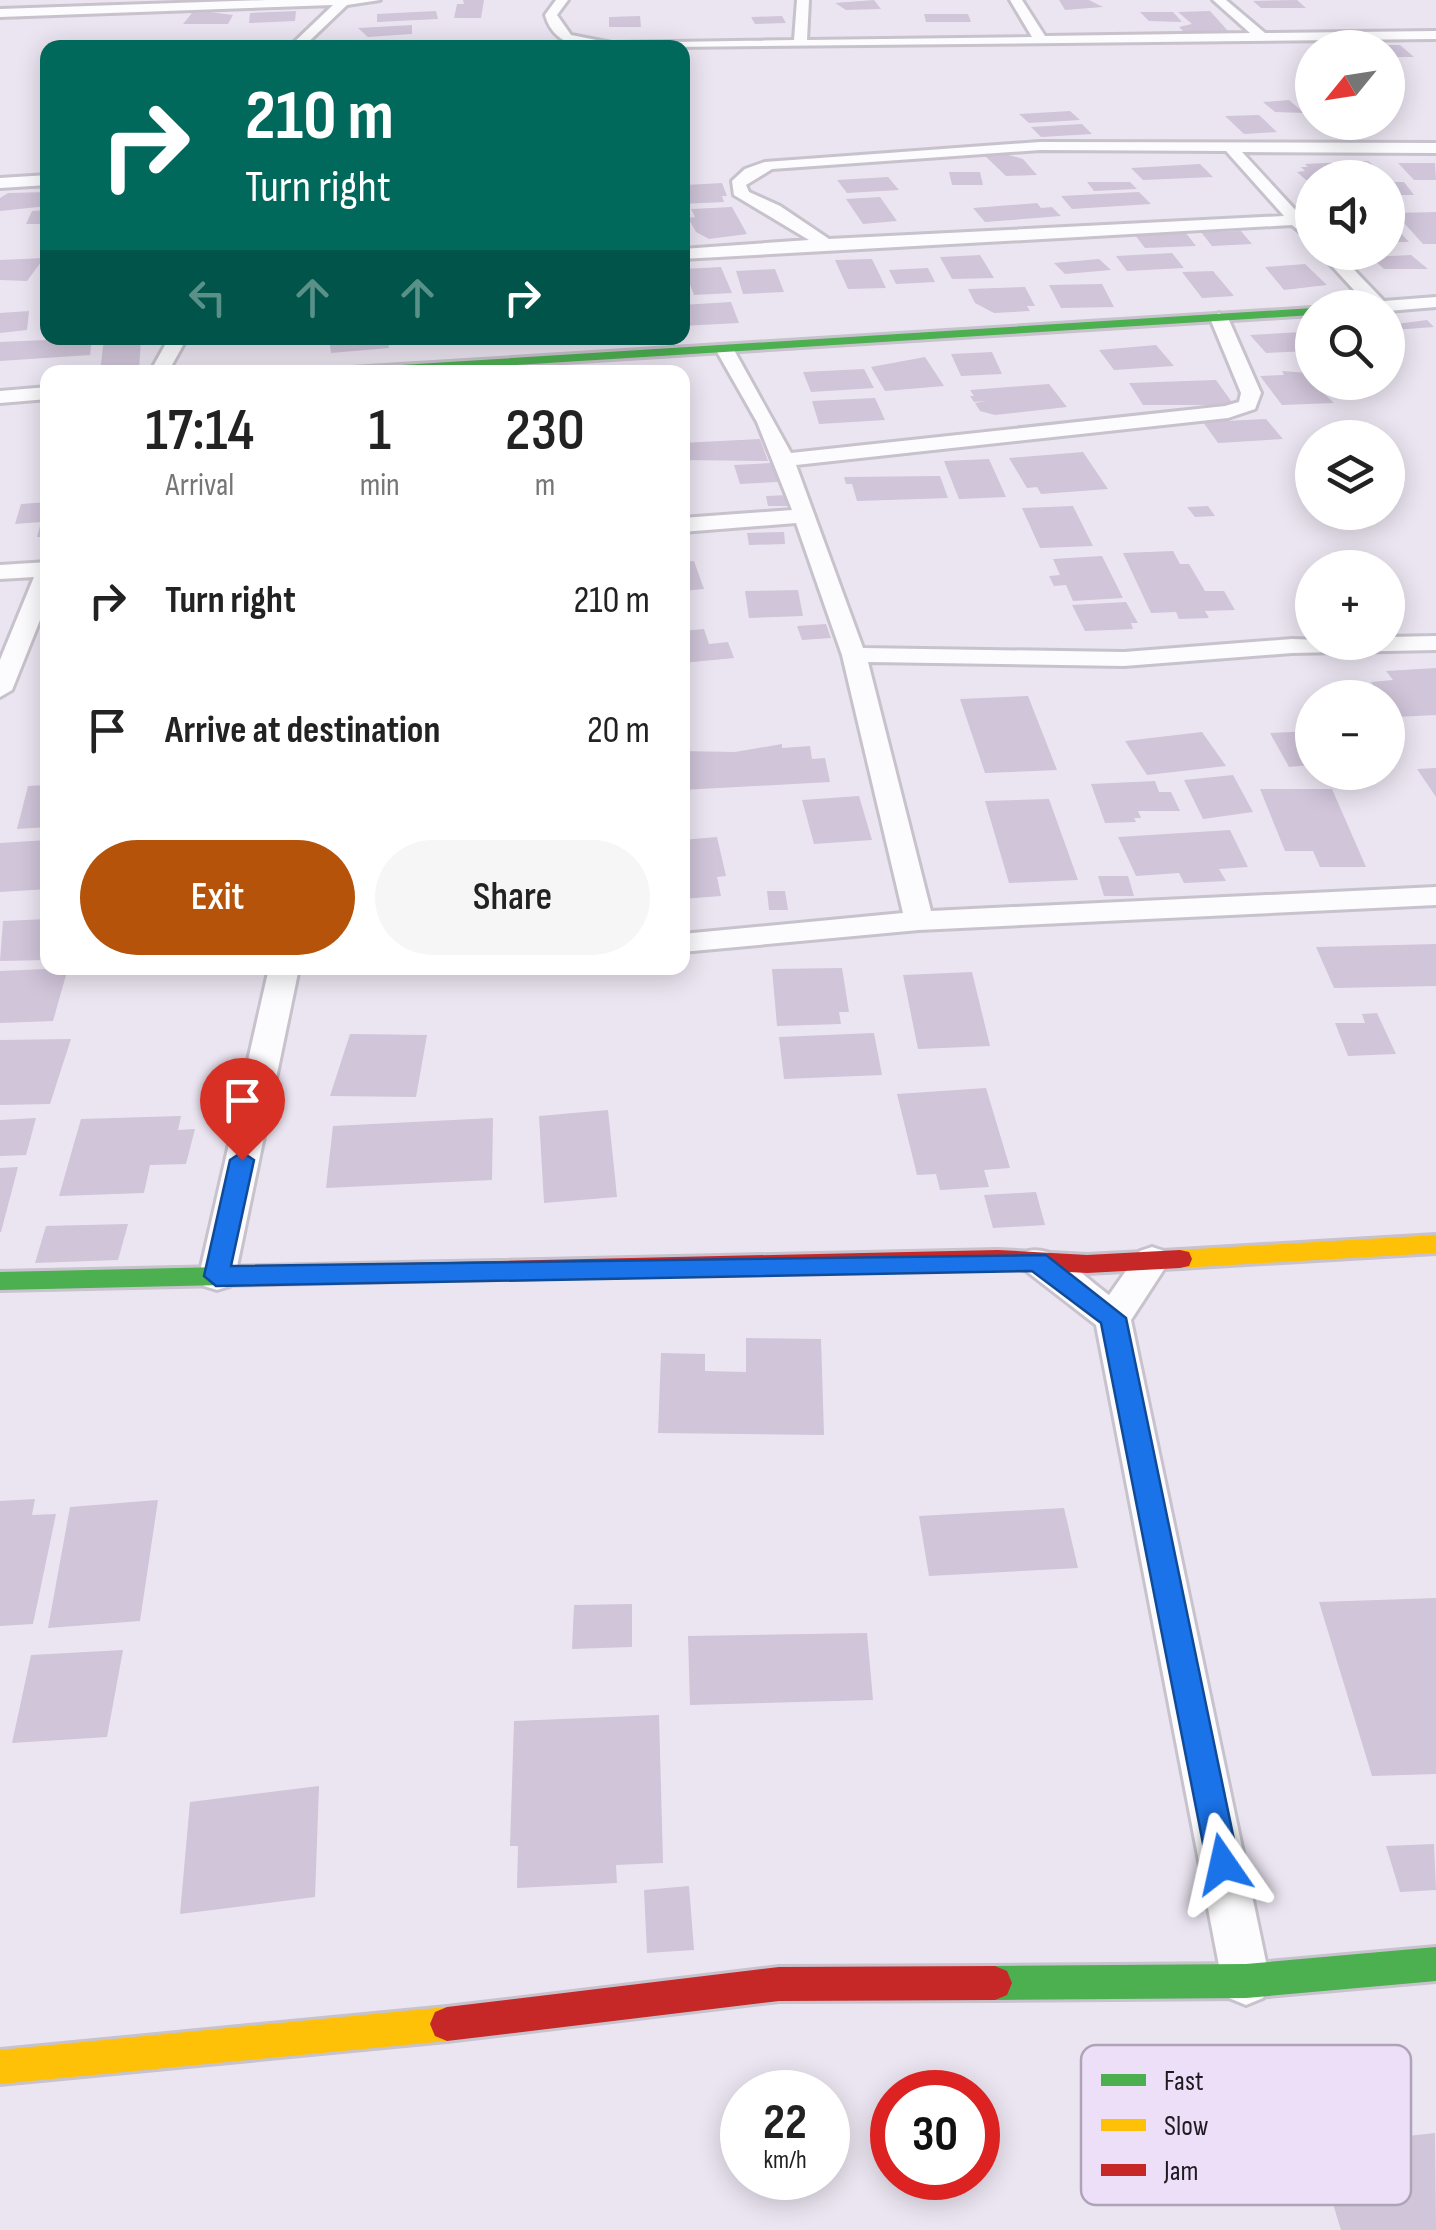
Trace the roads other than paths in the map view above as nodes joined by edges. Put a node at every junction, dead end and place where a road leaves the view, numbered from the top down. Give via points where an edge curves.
1 (374, 0) edge
2 (562, 0) edge
3 (803, 0) edge
4 (1016, 0) edge
5 (1219, 0) edge
6 (122, 4) edge
7 (340, 4) junction
8 (0, 14) edge
9 (1436, 35) edge
10 (1262, 37) junction
11 (302, 40) edge
12 (574, 40) edge
13 (1041, 40) junction
14 (800, 43) junction
15 (690, 45) edge
16 (1231, 148) junction
17 (1436, 148) edge
18 (40, 180) edge
19 (0, 183) edge
20 (1295, 220) joint
21 (826, 244) junction
22 (690, 253) edge
23 (1344, 270) edge
24 (1364, 290) edge
25 (1436, 302) edge
26 (1405, 304) edge
27 (1295, 312) edge
28 (1220, 318) junction
29 (724, 350) junction
30 (470, 365) edge
31 (40, 394) edge
32 (0, 396) edge
33 (784, 460) junction
34 (804, 516) junction
35 (690, 524) edge
36 (40, 570) edge
37 (0, 572) edge
38 (40, 590) edge
39 (1436, 643) edge
40 (854, 655) junction
41 (0, 690) edge
42 (1436, 896) edge
43 (919, 921) junction
44 (690, 942) edge
45 (282, 975) edge
46 (1436, 1244) edge
47 (1152, 1260) junction
48 (1037, 1262) junction
49 (216, 1276) junction
50 (0, 1281) edge
51 (1113, 1318) junction
52 (1436, 1964) edge
53 (1246, 1981) junction
54 (0, 2066) edge

1 - 7 street
2 - 12 street via 552,25
3 - 14 street
4 - 13 street
5 - 10 street
6 - 7 street
6 - 8 street
7 - 11 street
9 - 10 street
10 - 13 street
13 - 14 street
14 - 15 street
16 - 17 street
16 - 20 street
16 - 21 street via 1040,146 885,154 770,165 738,184 742,194
18 - 19 street
20 - 21 street
21 - 22 street
23 - 24 street
25 - 26 street
27 - 28 street
28 - 29 street
28 - 33 street via 1252,393 1248,404 1228,412
29 - 30 street
29 - 33 street via 761,405
31 - 32 street
33 - 34 street
34 - 35 street
34 - 40 street
36 - 37 street
38 - 41 street
39 - 40 street via 1124,659
40 - 43 street
42 - 43 street
43 - 44 street
45 - 49 street
46 - 47 street
47 - 48 street
47 - 51 street
48 - 49 street
48 - 51 street
49 - 50 street
51 - 53 street
52 - 53 street
53 - 54 street via 779,1984 496,2019

